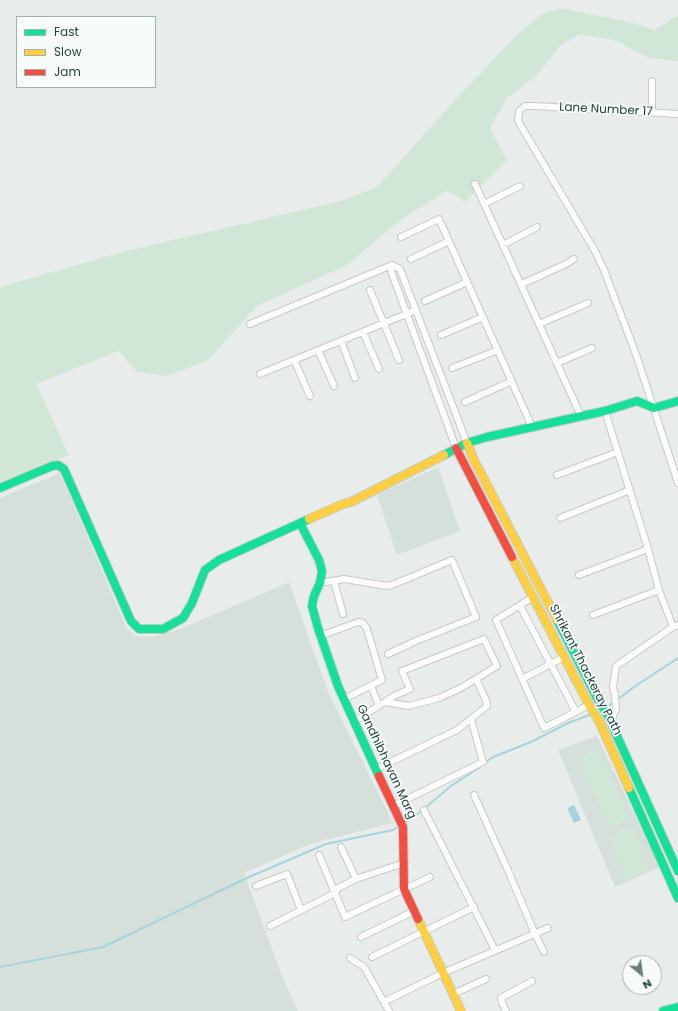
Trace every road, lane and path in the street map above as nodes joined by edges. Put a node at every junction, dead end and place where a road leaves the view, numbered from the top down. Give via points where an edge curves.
1 (652, 81) dead end
2 (652, 112) junction
3 (678, 114) edge
4 (475, 184) dead end
5 (520, 186) dead end
6 (484, 204) junction
7 (537, 227) dead end
8 (401, 237) dead end
9 (449, 241) junction
10 (503, 245) junction
11 (411, 259) dead end
12 (574, 259) dead end
13 (392, 264) junction
14 (467, 282) junction
15 (522, 284) junction
16 (370, 290) dead end
17 (425, 301) dead end
18 (588, 303) dead end
19 (416, 310) junction
20 (407, 314) junction
21 (483, 317) junction
22 (384, 323) junction
23 (250, 324) dead end
24 (539, 324) junction
25 (363, 332) junction
26 (441, 335) dead end
27 (340, 341) junction
28 (592, 348) dead end
29 (318, 350) junction
30 (498, 350) junction
31 (294, 360) junction
32 (400, 360) dead end
33 (557, 363) junction
34 (452, 368) dead end
35 (379, 369) dead end
36 (260, 374) dead end
37 (356, 378) dead end
38 (512, 381) junction
39 (334, 386) dead end
40 (448, 395) junction
41 (310, 396) dead end
42 (438, 400) junction
43 (678, 401) edge
44 (465, 402) dead end
45 (654, 408) junction
46 (604, 411) junction
47 (581, 416) junction
48 (532, 427) junction
49 (467, 443) junction
50 (456, 448) junction
51 (618, 452) junction
52 (676, 471) edge
53 (557, 476) dead end
54 (678, 483) edge
55 (0, 488) edge
56 (630, 490) junction
57 (560, 518) dead end
58 (300, 523) junction
59 (648, 549) junction
60 (578, 575) dead end
61 (334, 581) junction
62 (320, 583) junction
63 (659, 590) junction
64 (533, 598) junction
65 (520, 606) junction
66 (343, 614) dead end
67 (593, 615) dead end
68 (675, 626) edge
69 (320, 636) junction
70 (388, 654) dead end
71 (564, 657) junction
72 (551, 663) junction
73 (476, 679) junction
74 (522, 679) junction
75 (371, 686) junction
76 (344, 699) junction
77 (385, 702) junction
78 (379, 706) junction
79 (591, 707) junction
80 (576, 712) junction
81 (470, 719) junction
82 (610, 719) junction
83 (354, 721) junction
84 (376, 769) junction
85 (474, 795) dead end
86 (394, 806) junction
87 (424, 810) dead end
88 (341, 847) dead end
89 (319, 855) dead end
90 (404, 863) junction
91 (678, 872) edge
92 (430, 877) dead end
93 (356, 879) junction
94 (256, 886) dead end
95 (404, 889) junction
96 (334, 893) junction
97 (678, 898) edge
98 (474, 907) junction
99 (301, 910) junction
100 (414, 911) junction
101 (270, 926) dead end
102 (548, 928) dead end
103 (424, 931) junction
104 (535, 934) junction
105 (361, 937) dead end
106 (495, 950) junction
107 (544, 952) dead end
108 (372, 956) dead end
109 (350, 958) dead end
110 (443, 973) junction
111 (486, 979) dead end
112 (532, 980) dead end
113 (453, 994) junction
114 (384, 1002) junction
115 (678, 1007) edge
116 (389, 1011) edge
117 (461, 1011) edge
118 (506, 1011) edge
119 (663, 1011) edge

1 - 2 street
2 - 3 street, Lane Number 17
2 - 45 street, Lane Number 17 via 525,106 519,111 518,121 595,251 637,357
4 - 6 street
5 - 6 street
6 - 10 street
7 - 10 street
8 - 9 street via 439,219
9 - 11 street
9 - 14 street
10 - 15 street
12 - 15 street
13 - 19 street via 400,269
13 - 20 street via 390,271
13 - 23 street
14 - 17 street
14 - 21 street
15 - 24 street
16 - 22 street
18 - 24 street
19 - 20 street
19 - 40 street
20 - 22 street
20 - 42 street
21 - 26 street
21 - 30 street
22 - 25 street
22 - 32 street
24 - 33 street
25 - 27 street
25 - 35 street
27 - 29 street
27 - 37 street
28 - 33 street
29 - 31 street
29 - 39 street
30 - 34 street
30 - 38 street
31 - 36 street
31 - 41 street
33 - 47 street
38 - 44 street
38 - 48 street
40 - 42 street
40 - 49 street
42 - 50 street
43 - 45 street
45 - 46 street via 638,401
45 - 52 street
46 - 47 street
46 - 51 street
47 - 48 street
48 - 49 street
49 - 50 street
49 - 82 street, Shrikant Thackeray Path
50 - 58 street via 351,502
50 - 64 street, Shrikant Thackeray Path
51 - 53 street
51 - 56 street
52 - 54 street
55 - 58 street via 52,466 58,465 64,469 131,621 139,629 163,629 183,618 205,570 219,560
56 - 57 street
56 - 59 street
58 - 62 street, Gandhibhavan Marg via 321,567
59 - 60 street
59 - 63 street
61 - 62 street
61 - 66 street
61 - 70 street via 344,579 387,586 452,560 476,616
62 - 69 street, Gandhibhavan Marg via 312,606
63 - 67 street
63 - 68 street
64 - 65 street
64 - 71 street, Shrikant Thackeray Path
65 - 72 street
65 - 74 street via 496,620
68 - 82 street via 616,666 613,687 616,709
69 - 75 street via 358,622 363,623 382,680
69 - 76 street, Gandhibhavan Marg
71 - 72 street
71 - 79 street, Shrikant Thackeray Path
72 - 74 street
72 - 80 street
73 - 77 street via 422,704 409,706
73 - 77 street via 497,666 484,639 402,671 410,689
73 - 81 street via 487,706
74 - 80 street via 544,728
75 - 76 street
75 - 78 street
76 - 83 street, Gandhibhavan Marg
77 - 78 street
78 - 83 street
79 - 80 street
79 - 97 street, Shrikant Thackeray Path
81 - 84 street via 456,730
81 - 86 street via 483,762
82 - 91 street, Shrikant Thackeray Path
83 - 84 street, Gandhibhavan Marg
84 - 86 street, Gandhibhavan Marg
85 - 104 street
86 - 90 street, Gandhibhavan Marg via 402,824
87 - 98 street
88 - 93 street
89 - 96 street
90 - 93 street
90 - 95 street, Gandhibhavan Marg
92 - 95 street
93 - 96 street via 338,888
94 - 99 street via 287,874
95 - 96 street via 345,917
95 - 100 street, Gandhibhavan Marg
96 - 99 street
98 - 103 street
98 - 106 street
99 - 101 street
100 - 103 street, Gandhibhavan Marg
100 - 105 street
102 - 104 street
103 - 108 street
103 - 110 street, Gandhibhavan Marg
104 - 106 street
104 - 107 street
106 - 110 street
109 - 114 street via 364,967
110 - 113 street, Gandhibhavan Marg
110 - 114 street
111 - 113 street
112 - 118 street via 501,998
113 - 117 street, Gandhibhavan Marg
114 - 116 street
115 - 119 street

